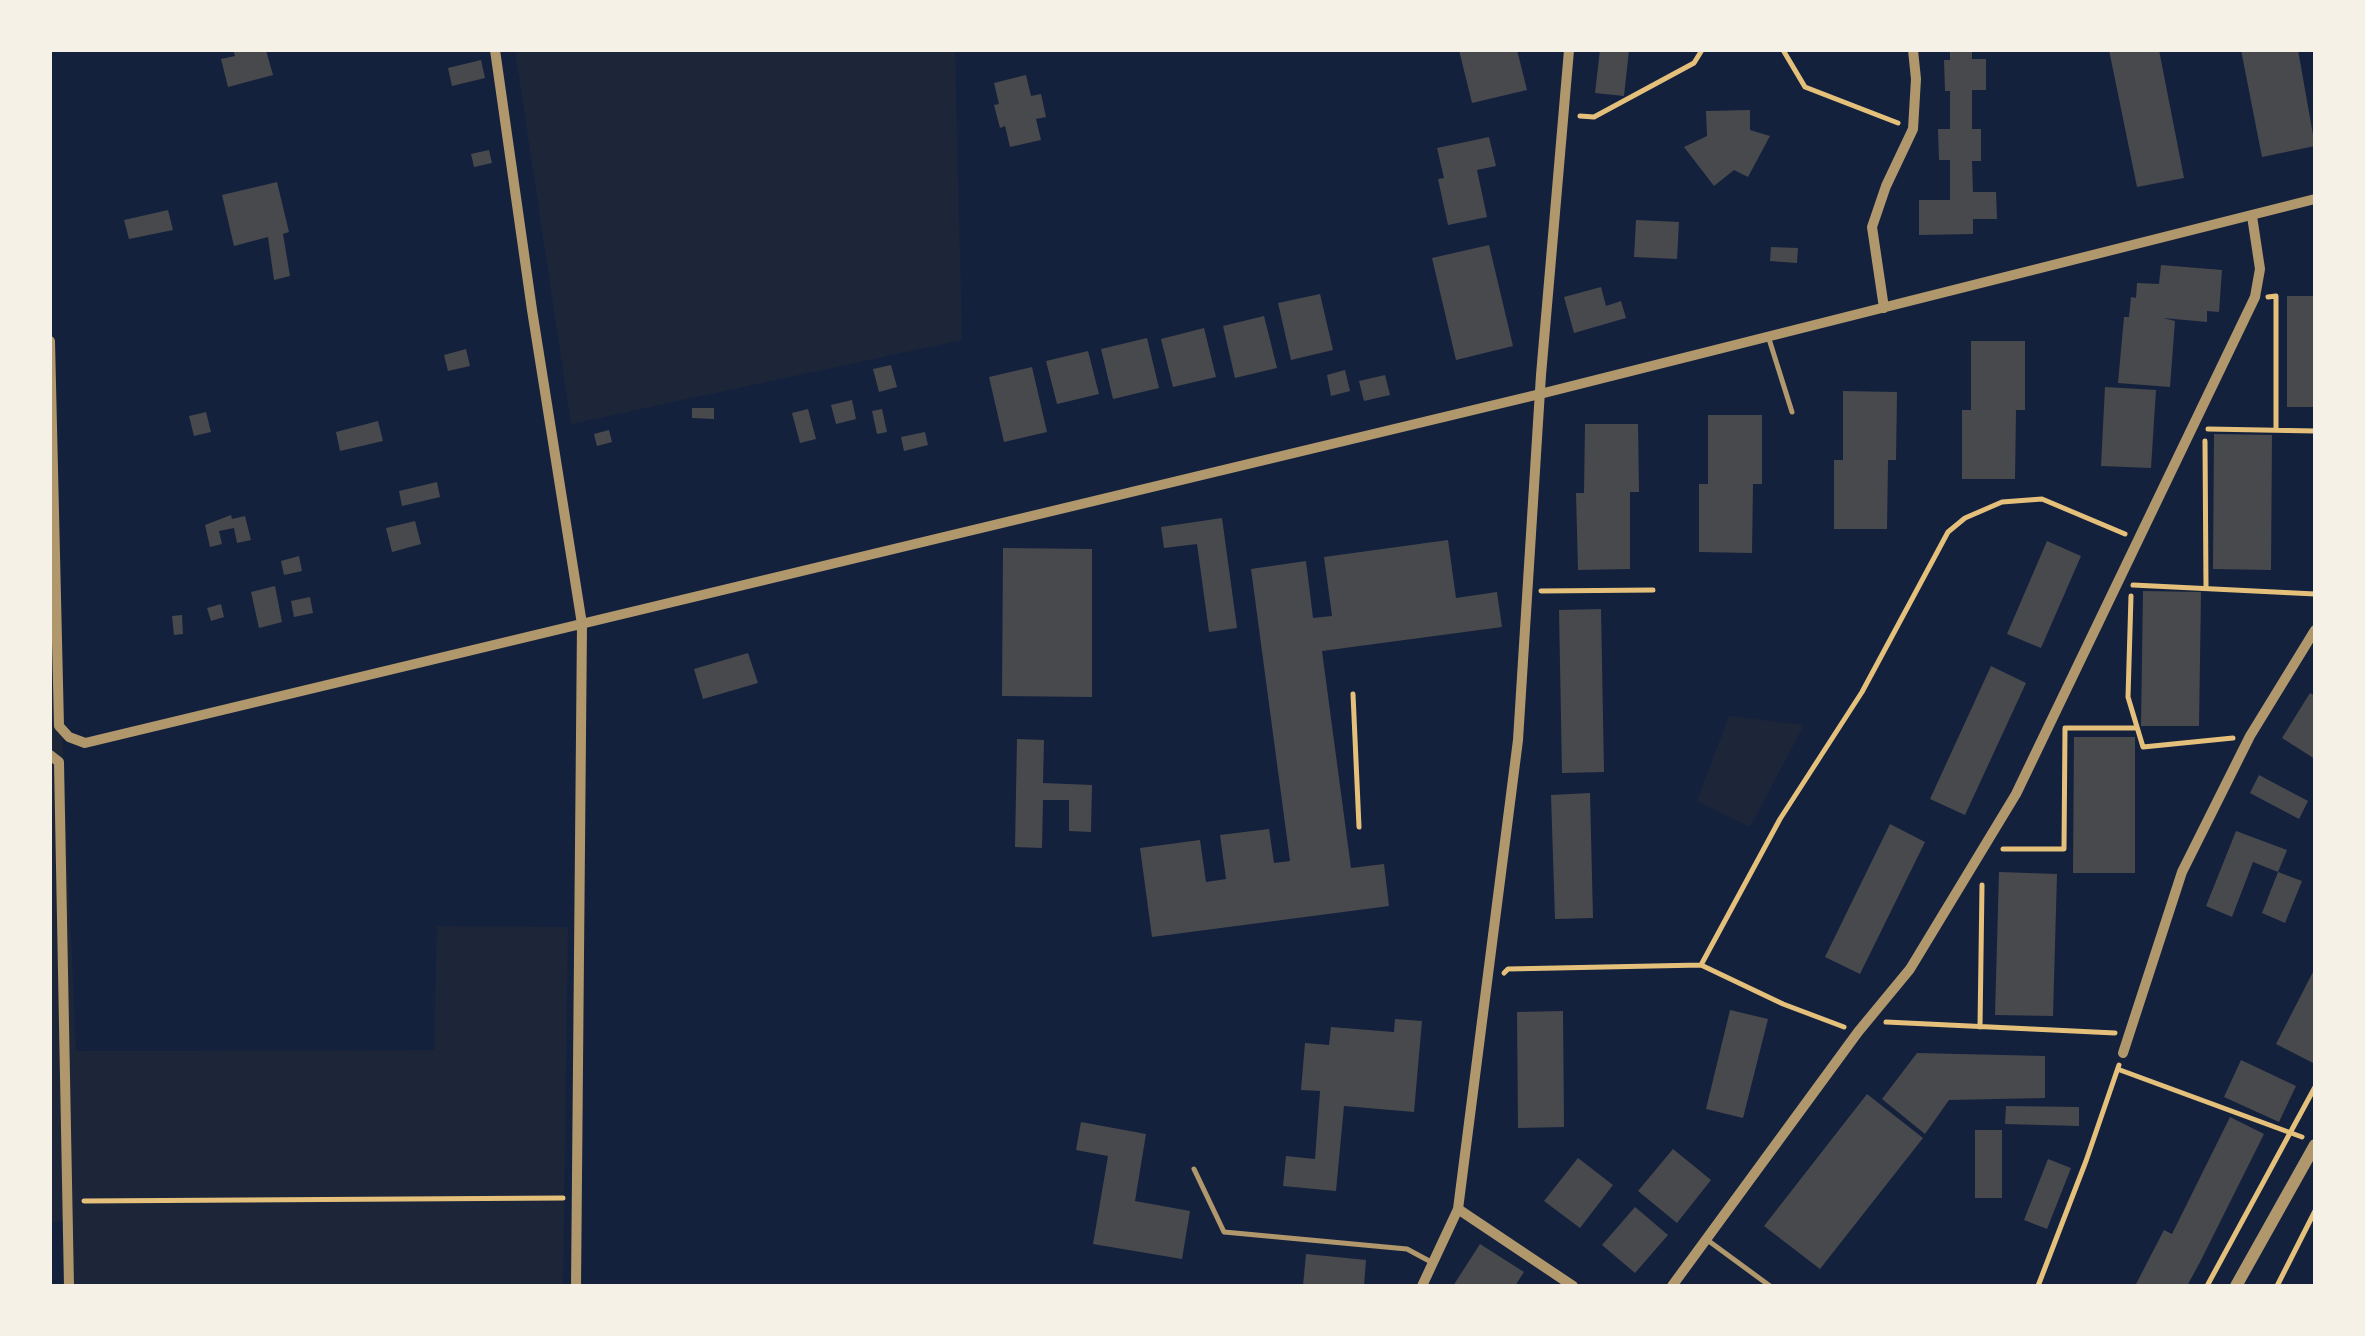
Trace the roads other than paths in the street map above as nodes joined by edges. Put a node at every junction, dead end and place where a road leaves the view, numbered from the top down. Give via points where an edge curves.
1 (495, 50) edge
2 (1569, 50) edge
3 (1912, 50) edge
4 (2315, 199) edge
5 (2252, 216) junction
6 (1884, 308) junction
7 (1768, 336) junction
8 (50, 342) edge
9 (1540, 394) junction
10 (1792, 412) dead end
11 (582, 624) junction
12 (2315, 630) edge
13 (54, 758) edge
14 (2123, 1052) road end
15 (2315, 1143) edge
16 (1194, 1169) dead end
17 (1458, 1209) junction
18 (1706, 1239) junction
19 (1433, 1263) junction
20 (69, 1286) edge
21 (576, 1286) edge
22 (1422, 1286) edge
23 (1573, 1286) edge
24 (1672, 1286) edge
25 (1770, 1286) edge
26 (2236, 1286) edge

1 - 11 street
2 - 9 street
3 - 6 street via 1913,129 1872,227
4 - 5 street
5 - 6 street
5 - 18 street via 2260,269 2255,297 2016,794 1910,969
6 - 7 street
7 - 9 street
7 - 10 lane
8 - 11 street via 59,726 70,737 86,742
9 - 11 street
9 - 17 street via 1518,740
11 - 21 street
12 - 14 street via 2250,736 2182,872
13 - 20 street
15 - 26 street
16 - 19 lane via 1224,1232 1407,1249
17 - 19 street
17 - 23 street
18 - 24 street
18 - 25 lane
19 - 22 street

